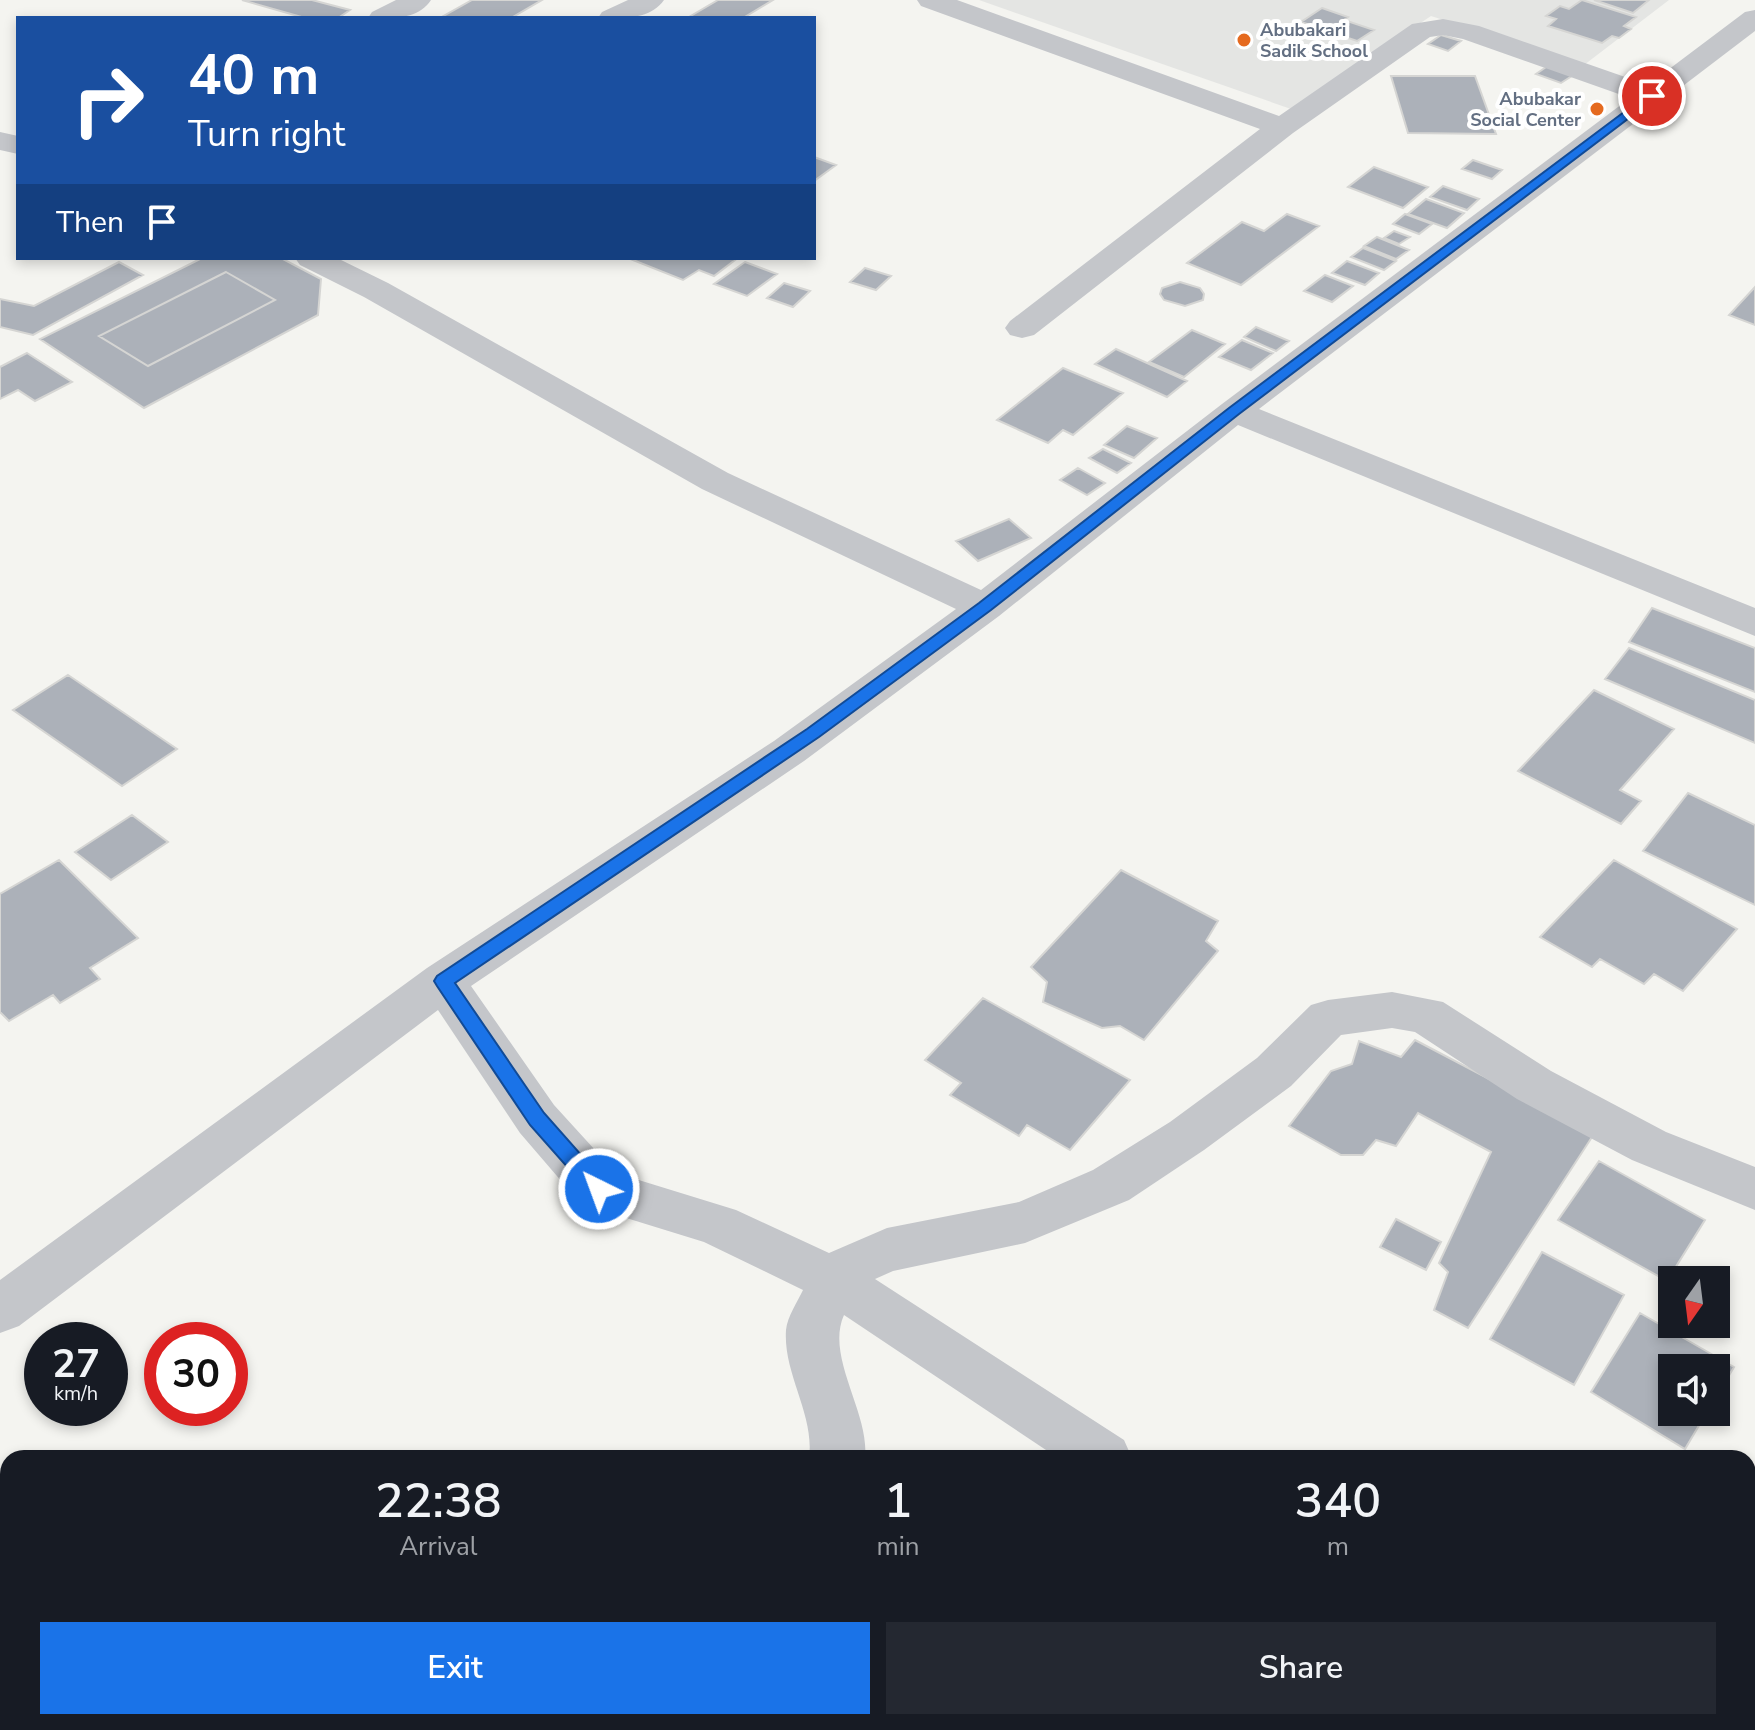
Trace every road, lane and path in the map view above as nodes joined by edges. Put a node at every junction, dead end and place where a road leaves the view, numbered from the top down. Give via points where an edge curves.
1 (417, 0) edge
2 (650, 0) edge
3 (931, 0) edge
4 (386, 16) edge
5 (616, 16) edge
6 (1755, 18) edge
7 (1652, 96) junction
8 (1282, 127) junction
9 (315, 260) edge
10 (1022, 328) dead end
11 (1234, 411) junction
12 (985, 607) junction
13 (1755, 623) edge
14 (443, 981) junction
15 (1755, 1189) edge
16 (834, 1280) junction
17 (0, 1310) edge
18 (838, 1450) edge
19 (1092, 1450) edge

1 - 4 street
2 - 5 street
3 - 8 street
6 - 7 street
7 - 8 street via 1443,27 1422,30
7 - 11 street
8 - 10 street
9 - 12 street via 715,481
11 - 12 street
11 - 13 street
12 - 14 street via 789,751
14 - 16 street via 537,1119 599,1189 718,1225
14 - 17 street
15 - 16 street via 1649,1146 1559,1098 1426,1015 1392,1010 1328,1018 1274,1072 1111,1185 1025,1222 887,1250 854,1264
16 - 18 street via 812,1328
16 - 19 street

